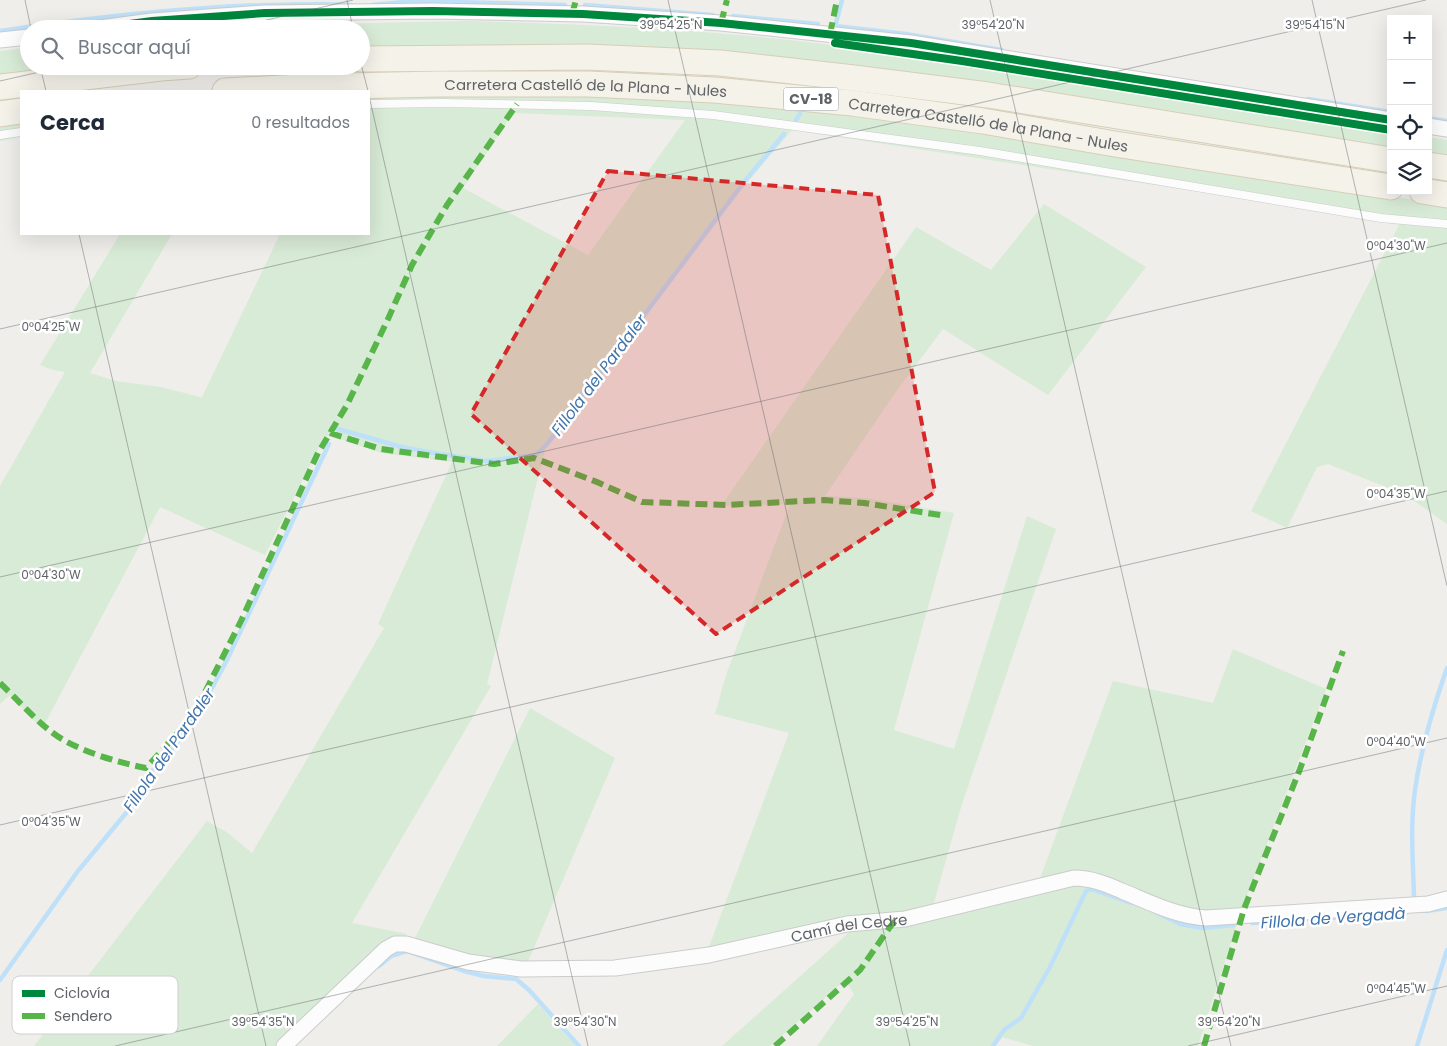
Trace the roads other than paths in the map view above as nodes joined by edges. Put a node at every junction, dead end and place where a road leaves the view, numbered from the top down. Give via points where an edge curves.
1 (166, 20) edge
2 (20, 38) edge
3 (0, 40) edge
4 (370, 59) edge
5 (101, 75) edge
6 (0, 87) edge
7 (244, 90) edge
8 (370, 104) edge
9 (20, 110) edge
10 (0, 114) edge
11 (1387, 119) edge
12 (1432, 127) edge
13 (1447, 129) edge
14 (20, 132) edge
15 (0, 135) edge
16 (1387, 159) edge
17 (1432, 166) edge
18 (1447, 168) edge
19 (1387, 186) edge
20 (1432, 193) edge
21 (1447, 195) edge
22 (1447, 224) edge
23 (1447, 899) edge
24 (284, 1046) edge

1 - 11 street via 265,13 433,11 578,14 721,23 911,43
2 - 3 street
4 - 16 main road, Carretera Castelló de la Plana - Nules / CV-18 via 587,57 720,63 988,95
5 - 6 main road
7 - 19 main road, Carretera Castelló de la Plana - Nules / CV-18 via 438,84 588,84 714,90 852,103 983,121
8 - 22 lane via 591,106 713,115 980,151 1381,218
9 - 10 main road
12 - 13 street
14 - 15 lane
17 - 18 main road
20 - 21 main road
23 - 24 street, Camí del Cedre via 1428,904 1206,918 1176,913 1101,882 1074,878 905,919 847,924 709,955 615,968 520,969 468,962 406,944 395,944

